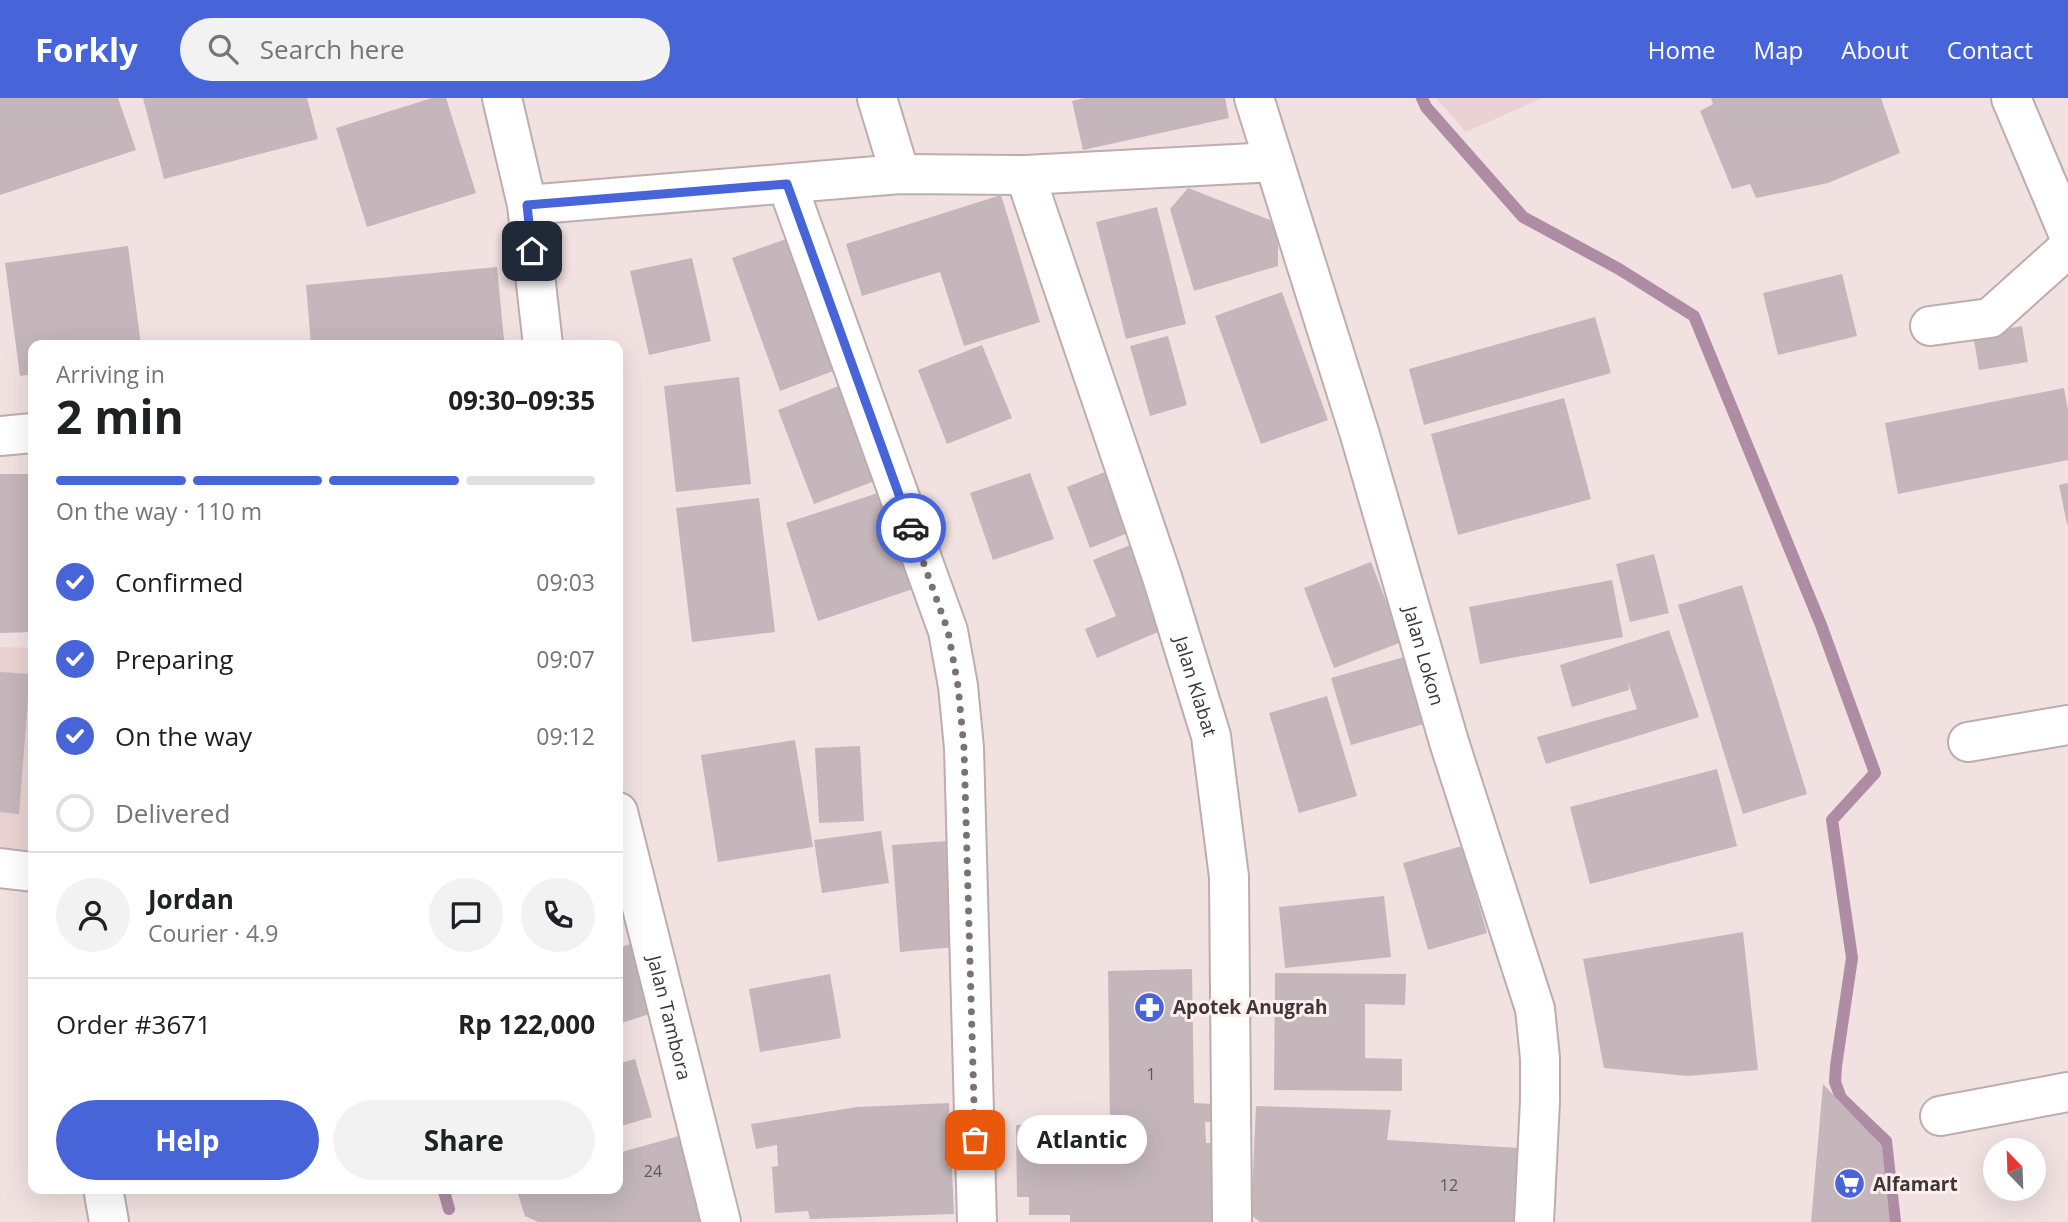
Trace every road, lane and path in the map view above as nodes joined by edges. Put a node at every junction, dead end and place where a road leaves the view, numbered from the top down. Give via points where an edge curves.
1 (502, 98) edge
2 (877, 98) edge
3 (1254, 98) edge
4 (2011, 98) edge
5 (1274, 162) junction
6 (900, 174) junction
7 (1025, 175) junction
8 (787, 184) junction
9 (527, 205) junction
10 (2068, 233) edge
11 (2068, 248) edge
12 (1930, 326) dead end
13 (542, 340) edge
14 (28, 433) edge
15 (0, 436) edge
16 (2068, 725) edge
17 (1968, 742) dead end
18 (623, 832) edge
19 (0, 868) edge
20 (28, 871) edge
21 (2068, 1092) edge
22 (1940, 1116) dead end
23 (104, 1194) edge
24 (109, 1222) edge
25 (721, 1222) edge
26 (977, 1222) edge
27 (1232, 1222) edge
28 (1534, 1222) edge

1 - 9 street
2 - 6 street
3 - 5 street, Jalan Lokon
4 - 10 street
5 - 7 street
5 - 28 street, Jalan Lokon via 1449,742 1535,1009 1540,1101
6 - 7 street
6 - 8 street
7 - 27 street, Jalan Klabat via 1162,577 1211,736 1229,877
8 - 9 street
8 - 26 street via 948,631 964,748
9 - 13 street
11 - 12 street via 1990,318
14 - 15 street
16 - 17 street
18 - 25 street, Jalan Tambora
19 - 20 street
21 - 22 street
23 - 24 street

